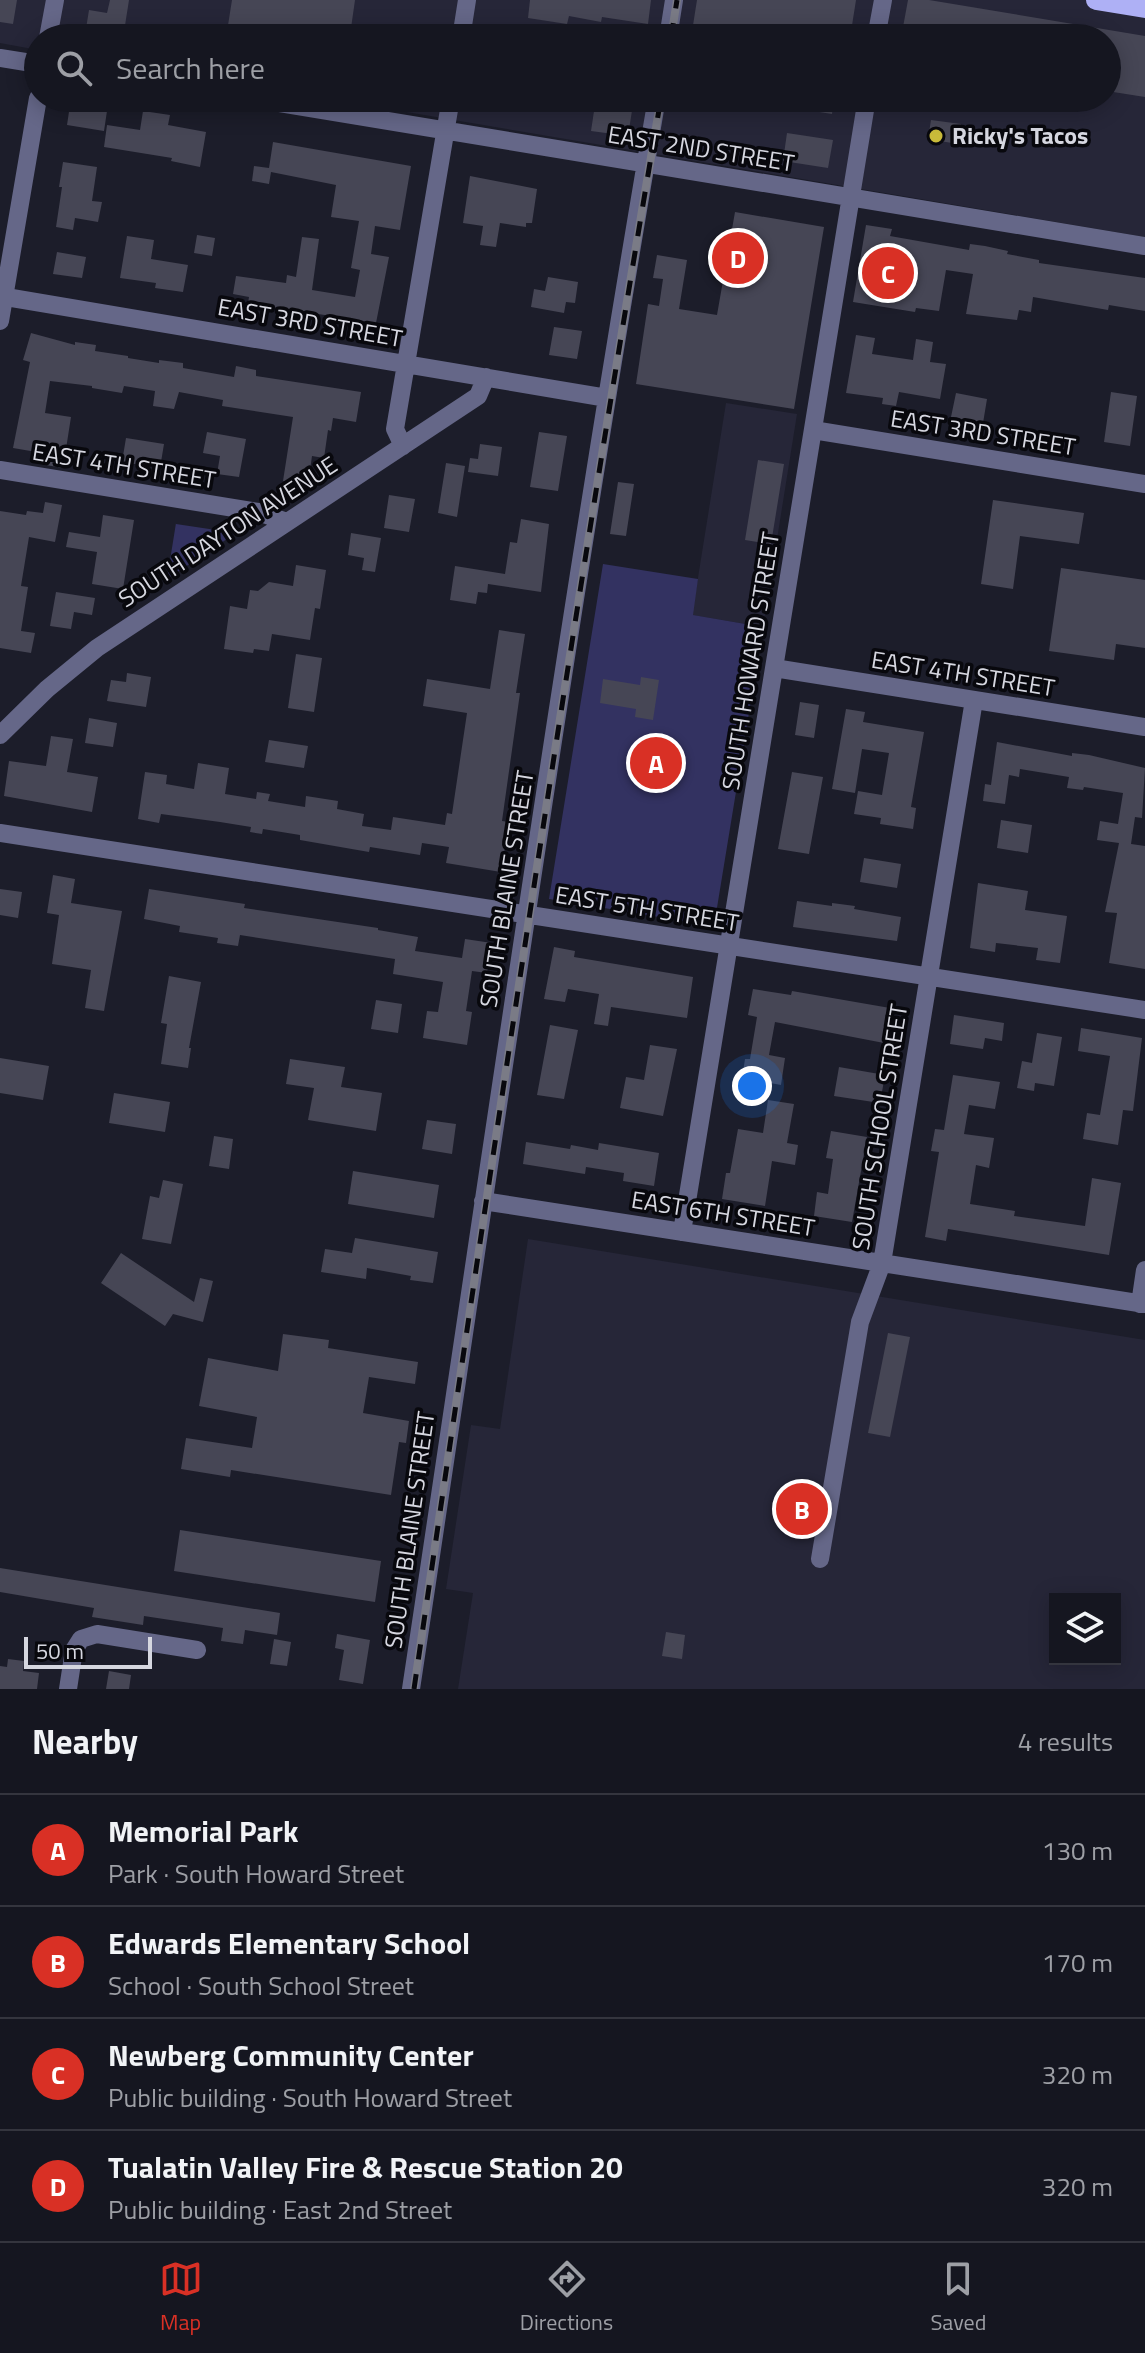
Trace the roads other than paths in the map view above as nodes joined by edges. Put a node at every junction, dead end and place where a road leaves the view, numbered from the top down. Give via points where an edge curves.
1 (55, 0) edge
2 (467, 0) edge
3 (674, 0) edge
4 (883, 0) edge
5 (1096, 0) edge
6 (1145, 8) edge
7 (51, 24) edge
8 (463, 24) edge
9 (670, 24) edge
10 (879, 24) edge
11 (0, 58) edge
12 (24, 62) edge
13 (35, 112) edge
14 (332, 112) edge
15 (448, 112) edge
16 (655, 112) edge
17 (865, 112) edge
18 (445, 131) junction
19 (646, 164) junction
20 (851, 198) junction
21 (1145, 246) edge
22 (2, 296) edge
23 (0, 321) edge
24 (406, 364) junction
25 (486, 377) junction
26 (607, 398) junction
27 (813, 430) junction
28 (403, 446) junction
29 (0, 470) edge
30 (1145, 484) edge
31 (287, 522) junction
32 (774, 668) junction
33 (974, 700) junction
34 (1145, 727) edge
35 (0, 735) edge
36 (0, 833) edge
37 (528, 915) junction
38 (729, 946) junction
39 (929, 976) junction
40 (1145, 1010) edge
41 (483, 1201) junction
42 (682, 1232) junction
43 (882, 1263) junction
44 (1145, 1270) edge
45 (1142, 1304) edge
46 (820, 1559) dead end
47 (197, 1650) dead end
48 (68, 1689) edge
49 (411, 1689) edge

1 - 7 street
2 - 8 street
3 - 9 street
4 - 10 street
5 - 6 main road
11 - 12 street
13 - 22 street
14 - 18 street, EAST 2ND STREET
15 - 18 street
16 - 19 street, SOUTH BLAINE STREET
17 - 20 street, SOUTH HOWARD STREET
18 - 19 street, EAST 2ND STREET
18 - 24 street
19 - 20 street, EAST 2ND STREET
19 - 26 street, SOUTH BLAINE STREET
20 - 21 street, EAST 2ND STREET
20 - 27 street, SOUTH HOWARD STREET
22 - 23 street
22 - 24 street, EAST 3RD STREET
24 - 25 street, EAST 3RD STREET
24 - 28 street via 395,429
25 - 26 street, EAST 3RD STREET
25 - 28 street, SOUTH DAYTON AVENUE via 478,396
26 - 37 street, SOUTH BLAINE STREET
27 - 30 street, EAST 3RD STREET
27 - 32 street, SOUTH HOWARD STREET
28 - 31 street, SOUTH DAYTON AVENUE
29 - 31 street, EAST 4TH STREET via 258,512
31 - 35 street, SOUTH DAYTON AVENUE via 77,662
32 - 33 street, EAST 4TH STREET
32 - 38 street, SOUTH HOWARD STREET
33 - 34 street, EAST 4TH STREET
33 - 39 street, SOUTH SCHOOL STREET
36 - 37 street, EAST 5TH STREET
37 - 38 street, EAST 5TH STREET
37 - 41 street, SOUTH BLAINE STREET
38 - 39 street, EAST 5TH STREET
38 - 42 street, SOUTH HOWARD STREET
39 - 40 street, EAST 5TH STREET
39 - 43 street, SOUTH SCHOOL STREET
41 - 42 street, EAST 6TH STREET
41 - 49 street, SOUTH BLAINE STREET
42 - 43 street, EAST 6TH STREET
43 - 45 street, EAST 6TH STREET
43 - 46 street, SOUTH SCHOOL STREET via 860,1322
44 - 45 street
47 - 48 street via 97,1634 81,1639 74,1650

